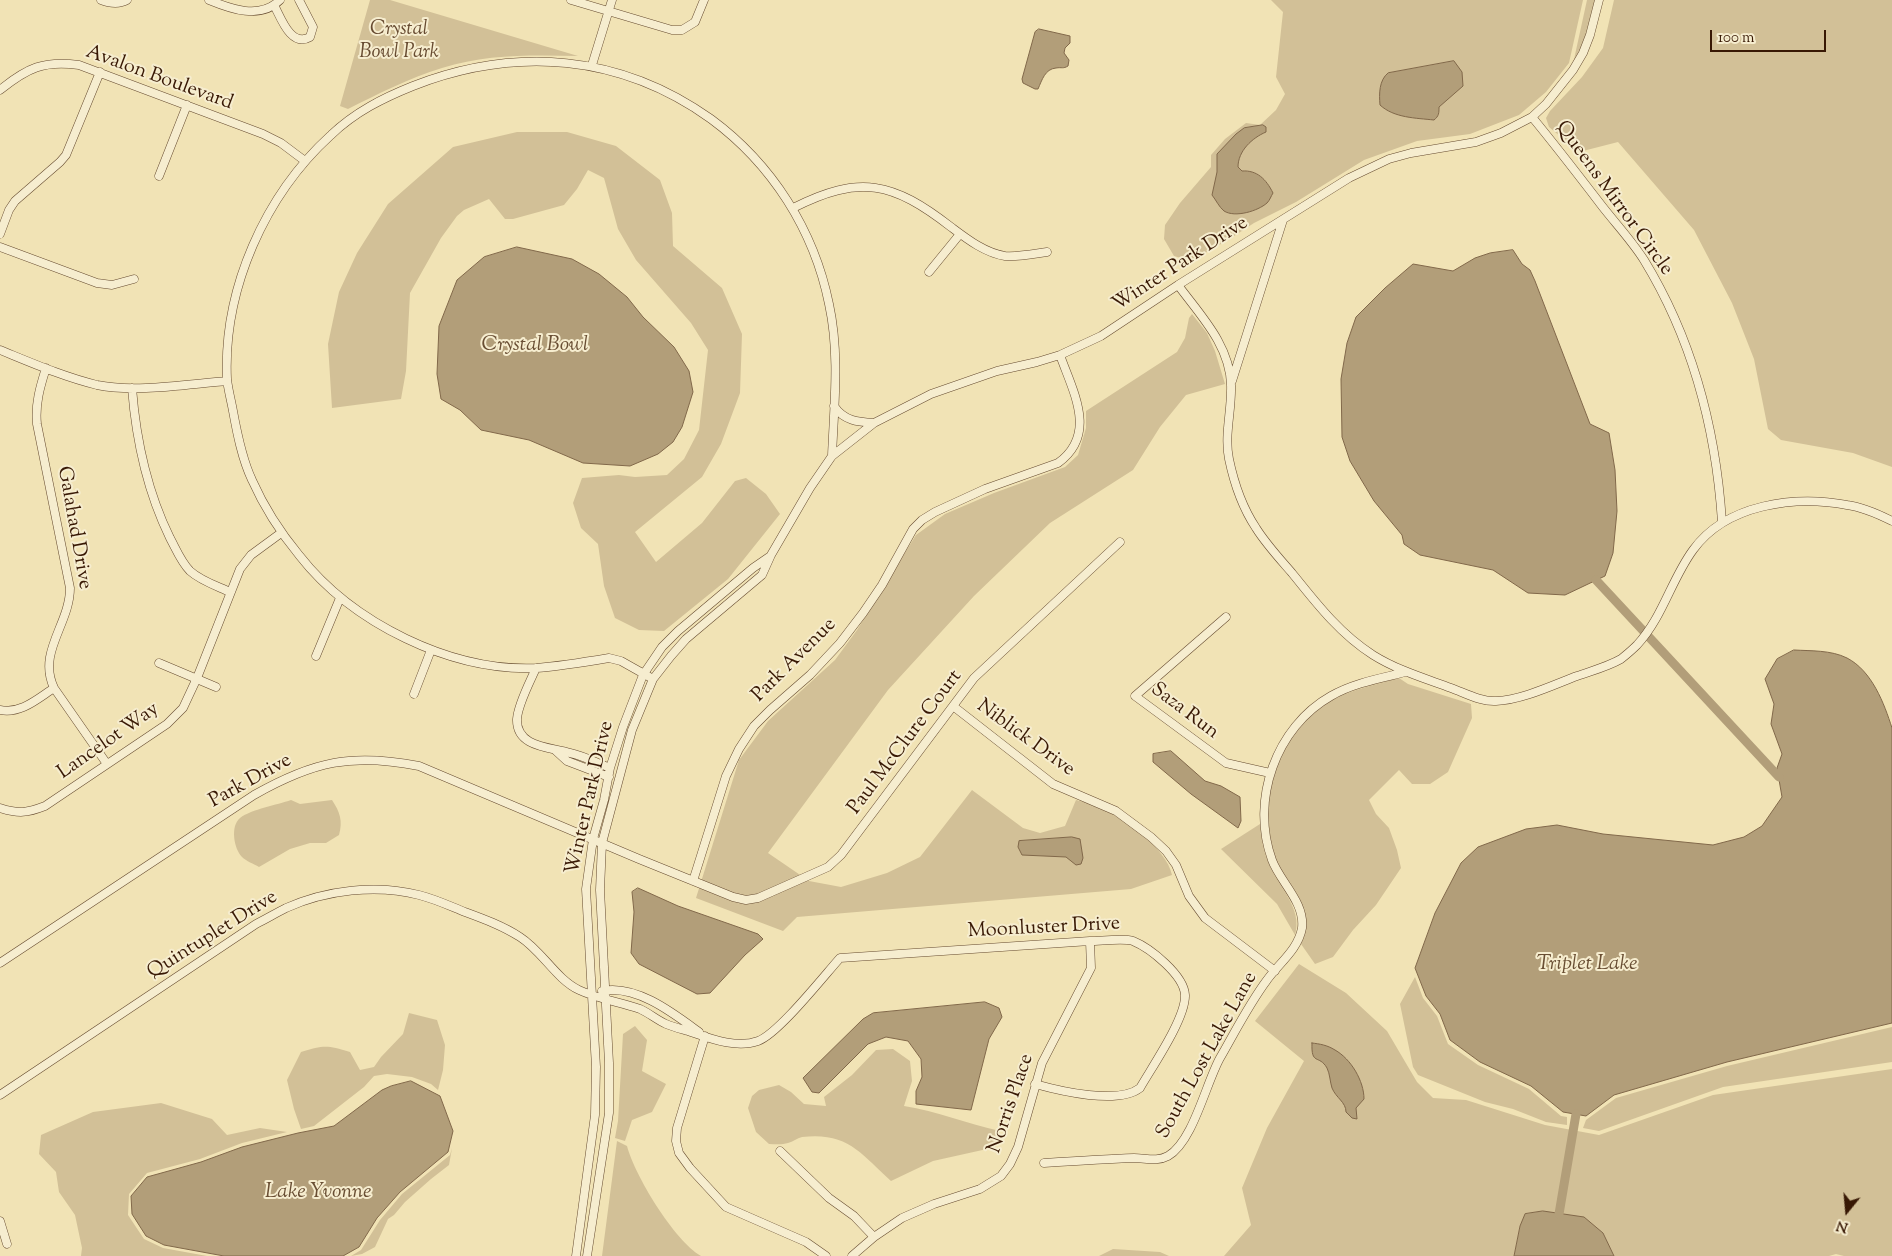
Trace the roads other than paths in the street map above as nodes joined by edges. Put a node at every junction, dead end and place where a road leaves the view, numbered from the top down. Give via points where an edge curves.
1 (100, 0) edge
2 (127, 0) edge
3 (209, 0) edge
4 (299, 0) edge
5 (571, 0) edge
6 (612, 0) edge
7 (704, 0) edge
8 (1599, 0) edge
9 (277, 3) edge
10 (609, 11) junction
11 (592, 65) junction
12 (100, 72) junction
13 (0, 90) edge
14 (187, 105) junction
15 (1532, 117) junction
16 (305, 161) junction
17 (159, 176) dead end
18 (793, 208) junction
19 (1283, 220) junction
20 (0, 234) edge
21 (960, 234) junction
22 (0, 247) edge
23 (1047, 252) dead end
24 (929, 272) dead end
25 (134, 279) dead end
26 (1178, 285) junction
27 (0, 350) edge
28 (1060, 355) junction
29 (46, 368) junction
30 (227, 381) junction
31 (1231, 383) junction
32 (132, 388) junction
33 (834, 406) junction
34 (874, 423) junction
35 (832, 456) junction
36 (1892, 521) edge
37 (1722, 522) junction
38 (281, 533) junction
39 (1120, 542) dead end
40 (771, 556) junction
41 (230, 592) junction
42 (340, 598) junction
43 (1226, 617) dead end
44 (431, 650) junction
45 (316, 656) dead end
46 (159, 663) dead end
47 (536, 668) junction
48 (1406, 672) junction
49 (643, 675) junction
50 (197, 678) junction
51 (653, 680) junction
52 (216, 687) dead end
53 (54, 688) junction
54 (414, 694) dead end
55 (954, 706) junction
56 (0, 710) edge
57 (556, 751) junction
58 (107, 764) junction
59 (610, 768) junction
60 (1270, 773) junction
61 (609, 777) junction
62 (0, 808) edge
63 (593, 839) junction
64 (602, 843) junction
65 (693, 881) junction
66 (1090, 941) junction
67 (0, 963) edge
68 (1274, 971) junction
69 (605, 991) junction
70 (592, 994) junction
71 (606, 1000) junction
72 (649, 1000) junction
73 (642, 1010) junction
74 (704, 1036) junction
75 (1035, 1084) junction
76 (0, 1095) edge
77 (780, 1151) dead end
78 (1044, 1163) dead end
79 (0, 1221) edge
80 (874, 1237) junction
81 (578, 1243) junction
82 (7, 1244) dead end
83 (589, 1245) junction
84 (576, 1256) edge
85 (587, 1256) edge
86 (826, 1256) edge
87 (852, 1256) edge

1 - 2 street via 110,3
3 - 9 street via 246,12
4 - 9 street via 313,27 310,37 305,40 291,35
5 - 10 street
6 - 10 street
7 - 10 street via 696,22 682,30 672,30
8 - 15 street, Winter Park Drive via 1590,35 1574,70
10 - 11 street
11 - 16 street via 521,61 459,71 423,82 361,111 332,133
11 - 18 street via 643,81 697,110 743,145
12 - 13 street, Avalon Boulevard via 79,65 53,63 30,69
12 - 14 street, Avalon Boulevard
12 - 20 street via 66,155 15,201
14 - 16 street, Avalon Boulevard via 263,134
14 - 17 street
15 - 19 street, Winter Park Drive via 1476,142 1389,159 1349,178
15 - 37 street, Queens Mirror Circle via 1642,259 1678,327 1694,367 1713,439
16 - 30 street via 262,226 244,270 229,337
18 - 21 street via 837,189 884,189 925,206
18 - 33 street via 810,240 830,307 836,367
19 - 26 street, Winter Park Drive
19 - 31 street
21 - 23 street via 984,249 1003,255
21 - 24 street
22 - 25 street via 97,283 112,285
26 - 28 street, Winter Park Drive via 1101,336
26 - 31 street via 1221,345
27 - 29 street
28 - 34 street, Winter Park Drive via 966,380
28 - 65 street, Park Avenue via 1080,417 1080,430 1068,456 1058,463 985,489 934,512 913,529 863,614 810,675 754,726 739,749 726,776
29 - 32 street via 99,385
29 - 53 street, Galahad Drive via 38,394 37,424 70,588 70,598 48,665
30 - 32 street
30 - 38 street via 251,478
31 - 48 street via 1228,455 1234,482 1256,528 1316,603 1357,645
32 - 41 street via 139,449 166,531 190,571
33 - 34 street via 847,419
33 - 35 street
34 - 35 street, Winter Park Drive
35 - 40 street, Winter Park Drive
36 - 37 street via 1848,505 1792,501 1769,505
37 - 48 street via 1694,549 1663,608 1643,637 1622,658 1608,665 1534,692 1496,701
38 - 41 street, Lancelot Way via 251,555 240,569
38 - 42 street via 310,570
39 - 55 street, Paul McClure Court via 974,678
40 - 49 street, Winter Park Drive via 678,631 662,647
40 - 51 street, Winter Park Drive via 762,575 686,639
41 - 50 street, Lancelot Way
42 - 44 street via 402,638
42 - 45 street
43 - 60 street, Saza Run via 1135,696 1226,763
44 - 47 street via 498,666
44 - 54 street
46 - 50 street
47 - 49 street via 609,658 621,660
47 - 57 street via 517,721 521,734 528,741
48 - 60 street, South Lost Lake Lane via 1352,687 1317,706 1289,735
49 - 51 street
49 - 59 street, Winter Park Drive
50 - 52 street
50 - 58 street, Lancelot Way via 182,708 167,724
51 - 64 street, Winter Park Drive via 632,730
53 - 56 street via 13,712
53 - 58 street, Galahad Drive
55 - 65 street, Paul McClure Court via 841,855 828,867 746,900
55 - 68 street, Niblick Drive via 1053,784 1116,811 1151,837 1176,865 1189,896 1205,918
57 - 59 street via 570,752
57 - 61 street via 568,761
58 - 62 street, Lancelot Way via 45,806 30,812
59 - 61 street, Winter Park Drive
60 - 68 street, South Lost Lake Lane via 1265,797 1266,844 1272,862 1302,916 1298,942
61 - 63 street, Winter Park Drive
63 - 64 street, Park Drive
63 - 67 street, Park Drive via 419,766 390,760 326,764 300,771 254,794
63 - 70 street, Winter Park Drive via 586,889
64 - 65 street
64 - 69 street, Winter Park Drive via 600,890
66 - 74 street, Moonluster Drive via 840,958 778,1026 760,1040 741,1045
66 - 75 street, Norris Place via 1091,968 1042,1063
66 - 75 street, Moonluster Drive via 1132,940 1167,963 1185,994 1178,1020 1140,1088 1133,1093 1105,1096 1066,1092
68 - 78 street, South Lost Lake Lane via 1247,1010 1214,1070 1196,1117 1176,1150 1159,1160 1136,1158
69 - 70 street
69 - 71 street, Winter Park Drive
69 - 72 street, Moonluster Drive via 618,990
70 - 71 street, Quintuplet Drive
70 - 76 street, Quintuplet Drive via 568,983 521,937 436,900 389,890 339,892 286,908 256,924
70 - 81 street, Winter Park Drive via 595,1115
71 - 73 street, Moonluster Drive
71 - 83 street, Winter Park Drive via 609,1113
72 - 73 street
72 - 74 street, Moonluster Drive
73 - 74 street, Moonluster Drive via 666,1024
74 - 86 street via 677,1128 679,1153 726,1207 806,1242
75 - 80 street, Norris Place via 1018,1147 1001,1176 980,1189 902,1218
77 - 80 street
79 - 82 street
80 - 87 street, Norris Place
81 - 83 street
81 - 84 street, Winter Park Drive
83 - 85 street, Winter Park Drive

